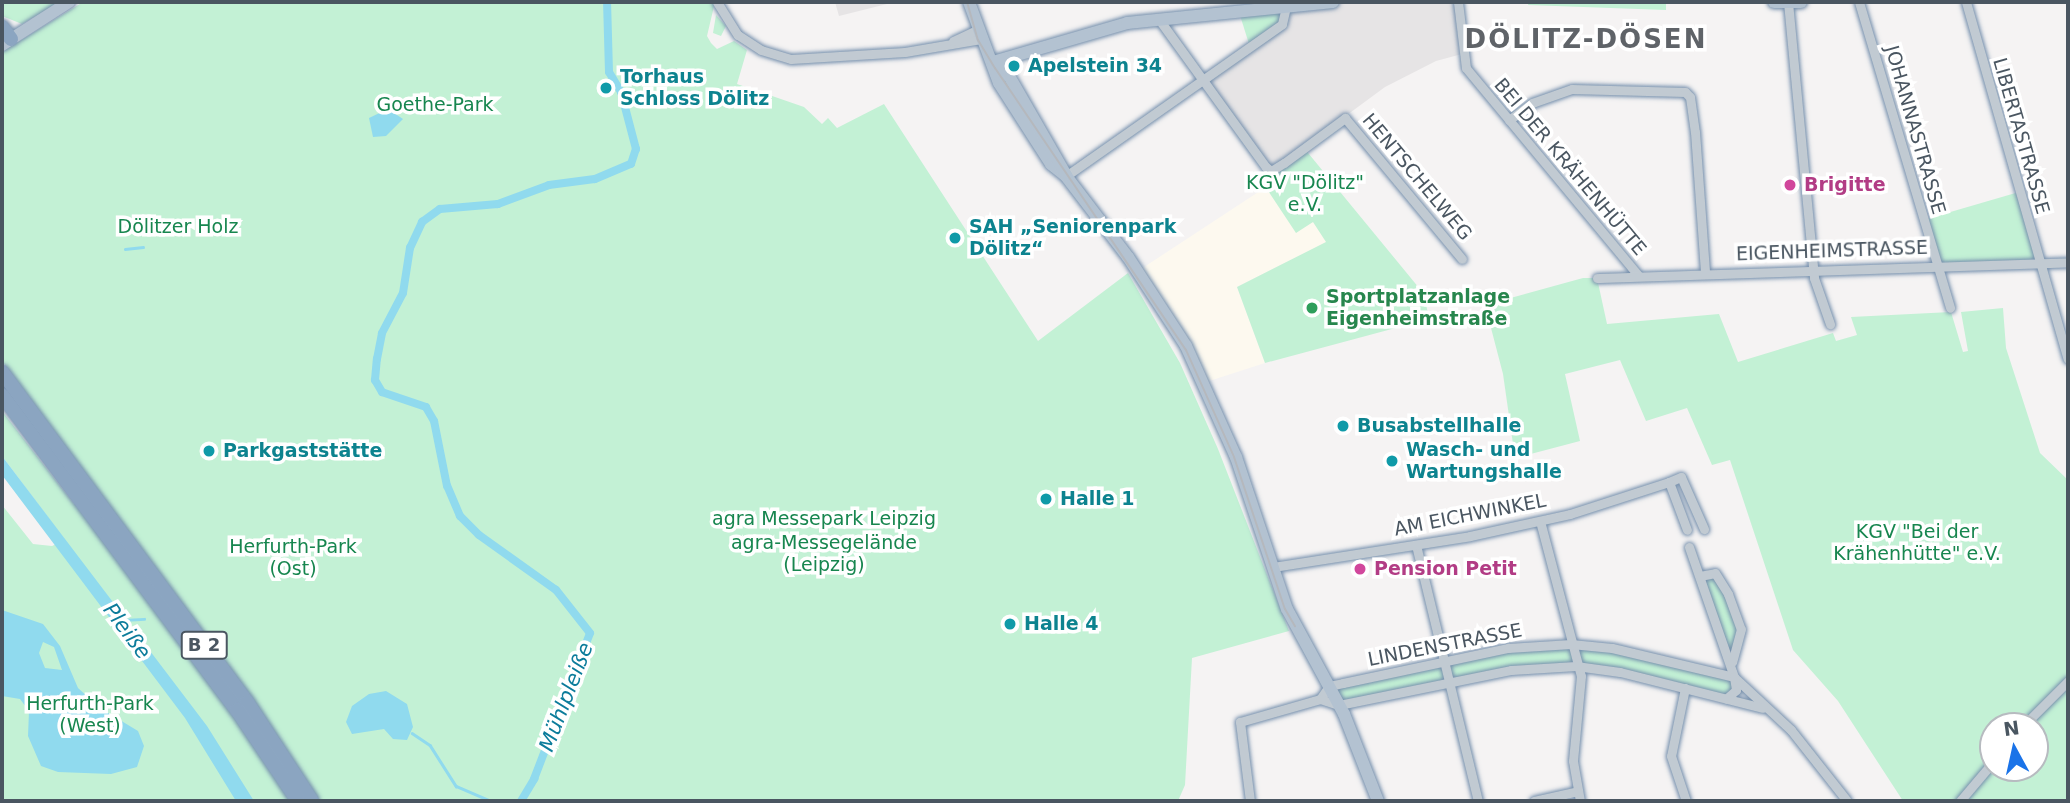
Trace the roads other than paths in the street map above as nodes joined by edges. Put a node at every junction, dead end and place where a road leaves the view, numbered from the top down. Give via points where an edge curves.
1 (69, 2) edge
2 (717, 2) edge
3 (969, 2) edge
4 (1333, 2) edge
5 (1458, 2) edge
6 (1774, 2) edge
7 (1788, 2) edge
8 (1801, 2) edge
9 (1859, 2) edge
10 (1966, 2) edge
11 (1286, 6) junction
12 (1158, 18) junction
13 (2, 27) edge
14 (979, 34) junction
15 (6, 42) edge
16 (993, 62) junction
17 (1203, 80) junction
18 (1508, 120) junction
19 (1066, 176) junction
20 (1462, 259) dead end
21 (2068, 262) edge
22 (2039, 263) junction
23 (1936, 265) junction
24 (1814, 269) junction
25 (1705, 273) junction
26 (1638, 275) junction
27 (1597, 278) dead end
28 (1950, 308) dead end
29 (1830, 324) dead end
30 (2068, 359) edge
31 (2, 372) edge
32 (2, 395) edge
33 (1669, 482) junction
34 (85, 496) junction
35 (1540, 521) junction
36 (1704, 529) dead end
37 (1686, 530) dead end
38 (1416, 545) junction
39 (1689, 547) dead end
40 (1273, 567) junction
41 (1700, 576) junction
42 (1571, 644) junction
43 (1442, 662) junction
44 (1732, 662) junction
45 (1576, 666) junction
46 (1734, 677) junction
47 (2068, 681) edge
48 (1447, 682) junction
49 (1329, 687) junction
50 (1685, 688) junction
51 (1320, 699) junction
52 (1726, 699) junction
53 (1339, 705) junction
54 (1763, 708) junction
55 (2037, 712) edge
56 (1979, 779) edge
57 (1579, 796) edge
58 (298, 801) edge
59 (312, 801) edge
60 (1250, 801) edge
61 (1378, 801) edge
62 (1478, 801) edge
63 (1534, 801) edge
64 (1686, 801) edge
65 (1847, 801) edge
66 (1961, 801) edge

1 - 15 main road
2 - 14 street via 738,35 761,50 791,59 946,46
3 - 14 main road
4 - 11 main road
5 - 18 street, BEI DER KRÄHENHÜTTE via 1466,68
6 - 7 main road
7 - 8 main road
7 - 24 street
9 - 23 street, JOHANNASTRASSE
10 - 22 street, LIBERTASTRASSE
11 - 12 main road
11 - 17 street via 1282,24
12 - 16 main road via 1027,49
12 - 17 street
13 - 15 highway
14 - 16 main road
16 - 19 main road via 999,83 1051,164
17 - 19 street
17 - 20 street, HENTSCHELWEG via 1271,171 1345,118
18 - 25 street via 1539,100 1572,89 1685,92 1690,97 1695,132
18 - 26 street, BEI DER KRÄHENHÜTTE
19 - 40 main road via 1128,257 1186,346 1234,454
21 - 22 street, EIGENHEIMSTRASSE
22 - 23 street, EIGENHEIMSTRASSE
22 - 30 street, LIBERTASTRASSE
23 - 24 street, EIGENHEIMSTRASSE
23 - 28 street, JOHANNASTRASSE
24 - 25 street, EIGENHEIMSTRASSE
24 - 29 street
25 - 26 street, EIGENHEIMSTRASSE
26 - 27 street, EIGENHEIMSTRASSE
31 - 34 highway, B 2
32 - 34 highway, B 2
33 - 35 street, AM EICHWINKEL
33 - 36 street via 1681,477
33 - 37 street
34 - 58 highway, B 2
34 - 59 highway, B 2 via 247,702
35 - 38 street, AM EICHWINKEL
35 - 42 street
38 - 40 street, AM EICHWINKEL
38 - 43 street
39 - 41 street
40 - 49 main road via 1295,626
41 - 44 street
41 - 44 street via 1715,573 1728,594 1741,629
42 - 43 street, LINDENSTRASSE via 1508,648
42 - 45 street
42 - 46 street, LINDENSTRASSE via 1612,648
43 - 48 street
43 - 49 street, LINDENSTRASSE
44 - 46 street
45 - 48 street, LINDENSTRASSE via 1511,670
45 - 50 street, LINDENSTRASSE
45 - 57 street via 1581,676 1573,761
46 - 52 street via 1736,690
46 - 54 street
47 - 55 street
48 - 53 street, LINDENSTRASSE
48 - 62 street
49 - 51 street
49 - 53 main road
50 - 52 street, LINDENSTRASSE
50 - 64 street via 1671,747
51 - 53 street
51 - 60 street via 1240,722
52 - 54 street, LINDENSTRASSE
53 - 61 main road
54 - 65 street via 1791,730
56 - 66 street
57 - 63 street

